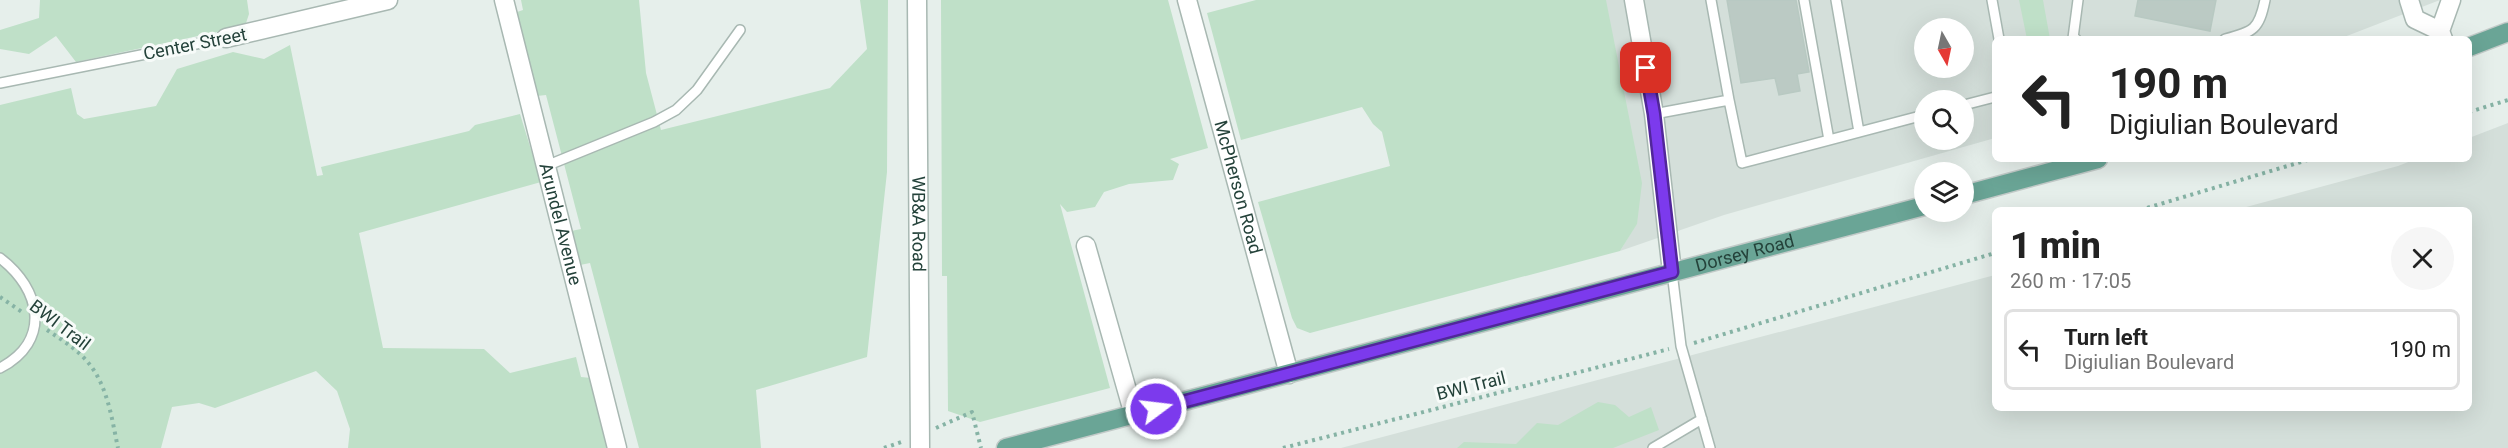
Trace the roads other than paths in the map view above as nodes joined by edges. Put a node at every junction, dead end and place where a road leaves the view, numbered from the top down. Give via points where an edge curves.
1 (388, 0) edge
2 (504, 0) edge
3 (917, 0) edge
4 (1187, 0) edge
5 (1634, 0) edge
6 (1711, 0) edge
7 (1804, 0) edge
8 (1836, 0) edge
9 (1992, 0) edge
10 (2078, 0) edge
11 (2265, 0) edge
12 (2409, 0) edge
13 (2451, 0) edge
14 (740, 30) dead end
15 (2508, 32) edge
16 (2441, 35) edge
17 (1998, 36) edge
18 (2073, 36) edge
19 (2238, 36) edge
20 (226, 38) joint
21 (2472, 45) edge
22 (0, 83) edge
23 (1992, 98) edge
24 (1729, 100) junction
25 (1974, 102) edge
26 (1654, 114) junction
27 (1914, 118) edge
28 (1859, 132) junction
29 (1829, 140) junction
30 (2087, 162) edge
31 (546, 166) junction
32 (1974, 192) edge
33 (1914, 209) edge
34 (1086, 246) dead end
35 (0, 258) edge
36 (1672, 272) junction
37 (0, 368) edge
38 (1288, 374) junction
39 (1134, 415) junction
40 (1702, 419) junction
41 (617, 448) edge
42 (920, 448) edge
43 (1006, 448) edge
44 (1653, 448) edge
45 (1710, 448) edge

1 - 20 street, Center Street
2 - 31 street, Arundel Avenue
3 - 42 street, WB&A Road
4 - 38 street, McPherson Road
5 - 26 street
6 - 24 lane
7 - 29 lane
8 - 28 lane
9 - 17 lane
10 - 18 lane
11 - 19 lane via 2257,26
12 - 16 street via 2415,19
13 - 16 street
14 - 31 lane via 697,90 676,110
15 - 21 main road
20 - 22 lane, Center Street
23 - 25 lane
24 - 26 lane
24 - 29 lane via 1742,163
26 - 36 street
27 - 28 lane
28 - 29 lane
30 - 32 main road
31 - 41 street, Arundel Avenue
33 - 36 main road, Dorsey Road
34 - 39 street
35 - 37 lane via 14,268 28,289 36,322 24,350
36 - 38 main road, Dorsey Road
36 - 40 lane via 1681,346
38 - 39 main road, Dorsey Road
39 - 43 main road, Dorsey Road
40 - 44 lane
40 - 45 lane

